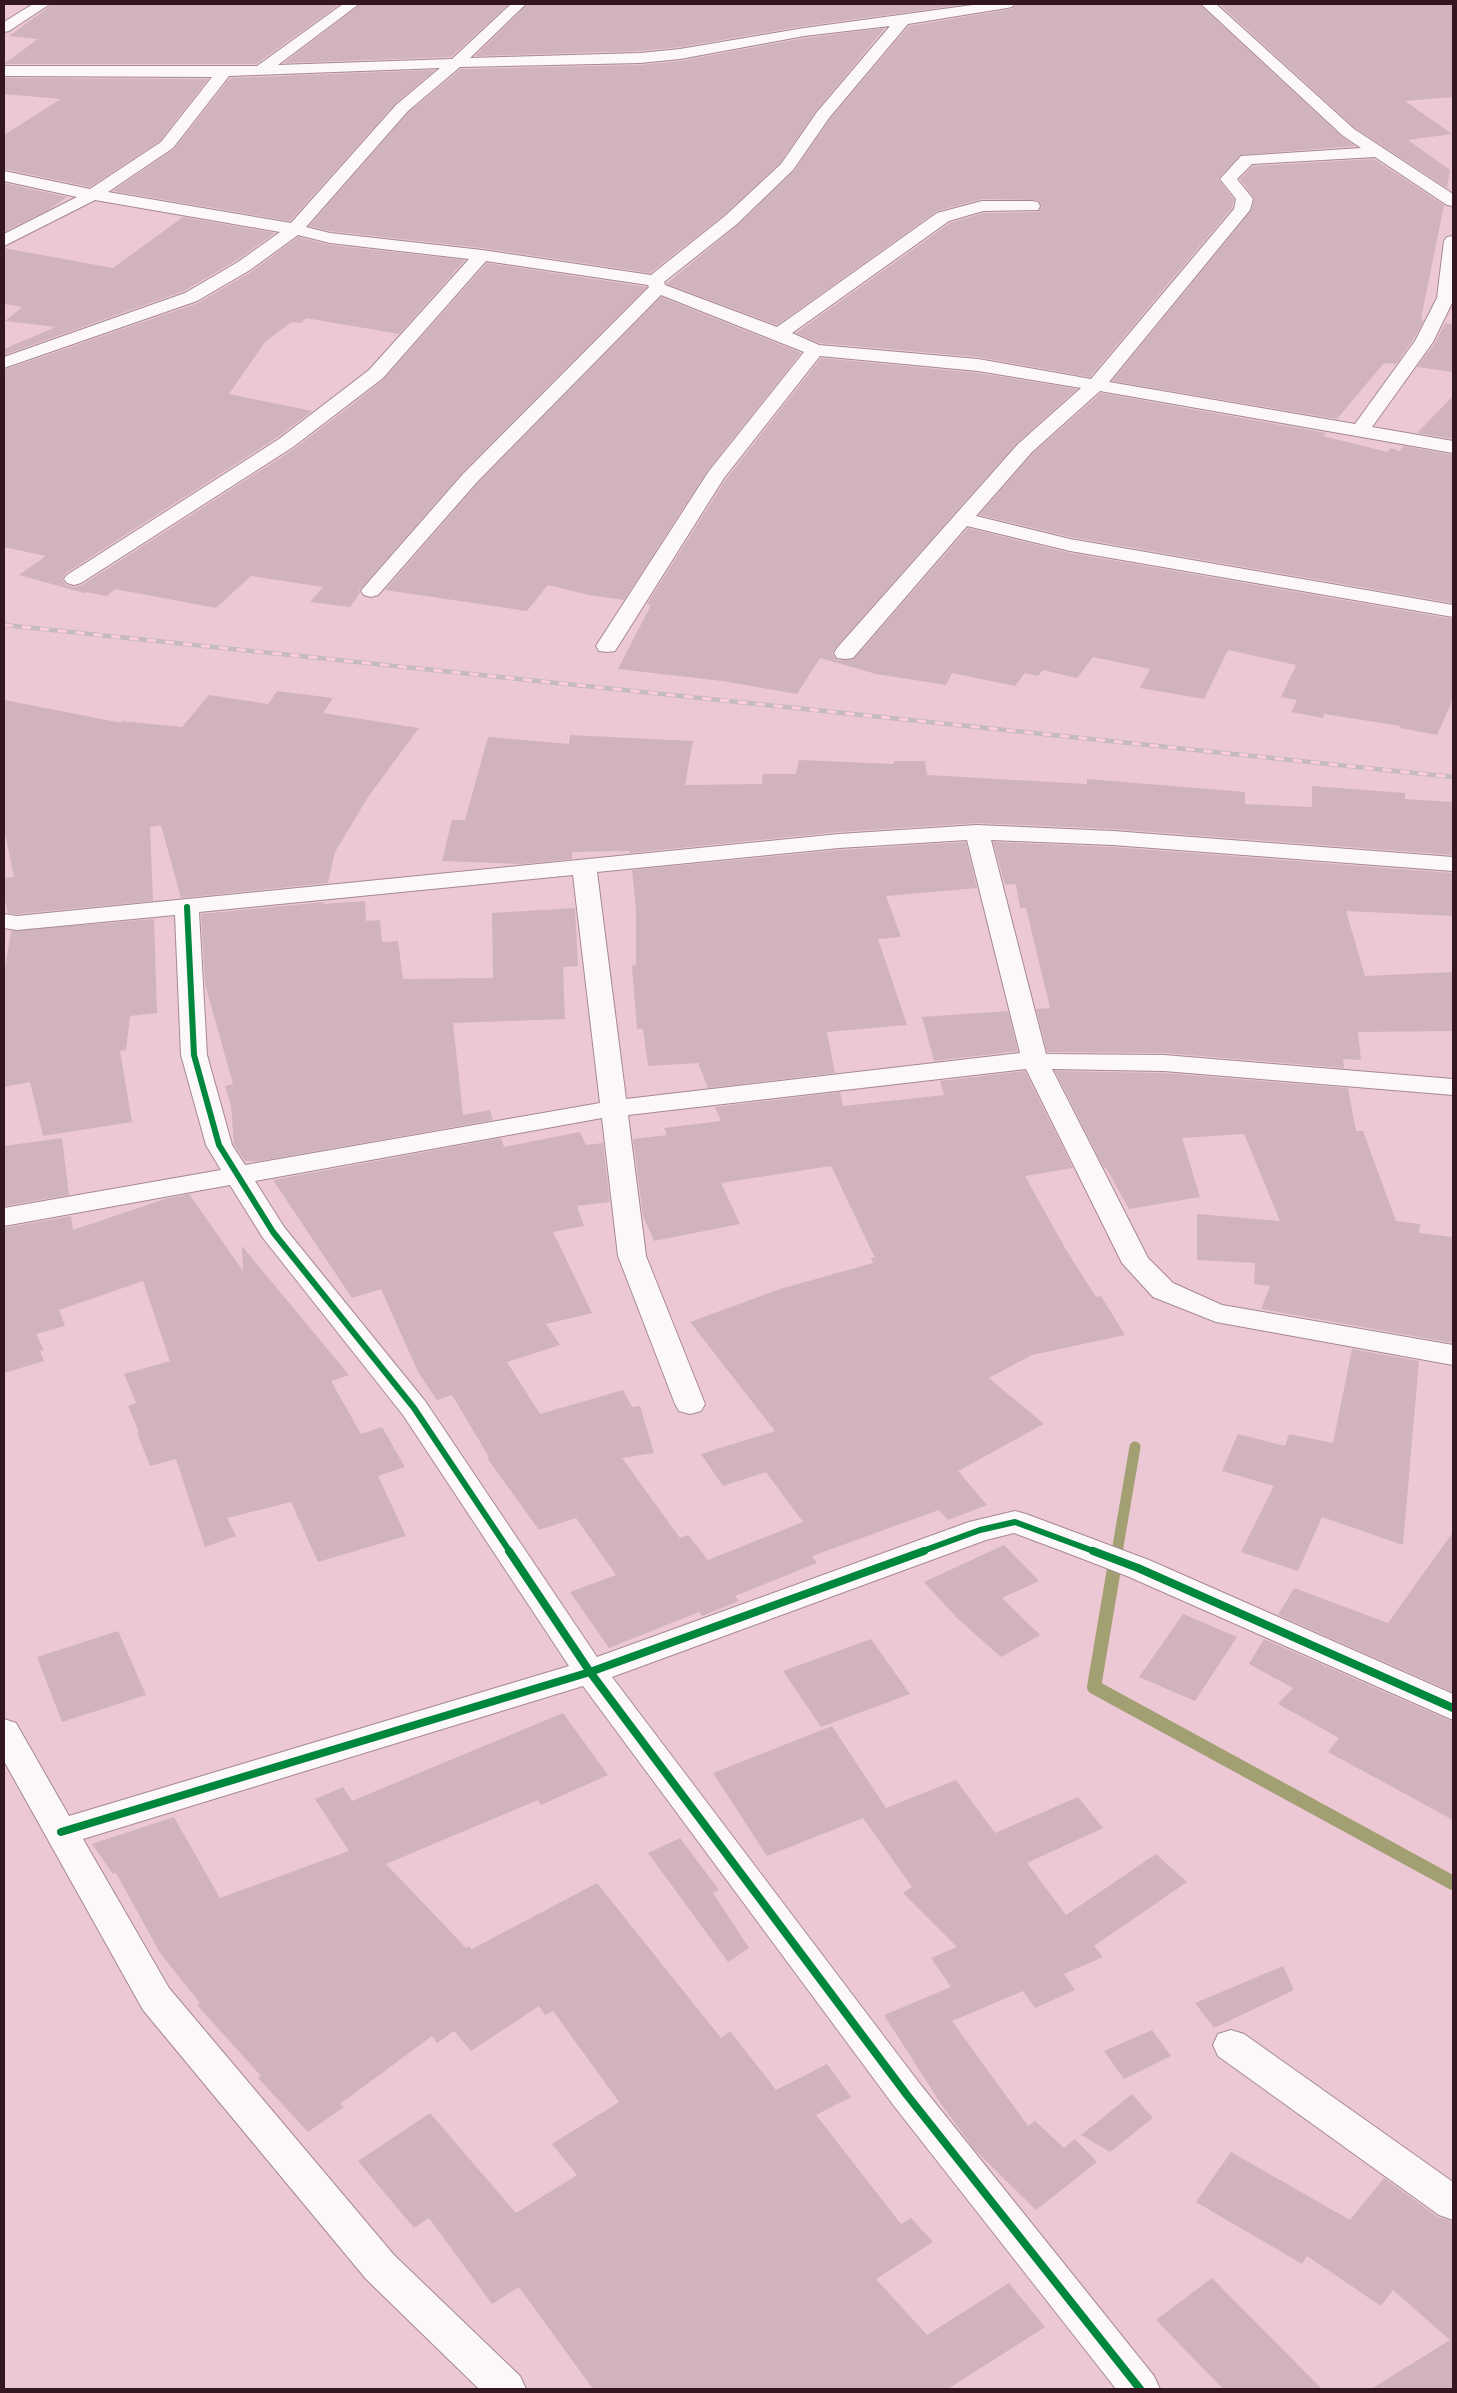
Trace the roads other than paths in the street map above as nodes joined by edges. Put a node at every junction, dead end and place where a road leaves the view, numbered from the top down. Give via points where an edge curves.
1 (43, 4) edge
2 (352, 4) edge
3 (519, 4) edge
4 (1008, 4) edge
5 (1208, 4) edge
6 (902, 20) junction
7 (4, 28) edge
8 (456, 63) junction
9 (262, 70) junction
10 (4, 71) edge
11 (224, 72) junction
12 (1379, 152) junction
13 (4, 176) edge
14 (93, 195) junction
15 (1453, 201) edge
16 (1032, 206) dead end
17 (295, 229) junction
18 (4, 241) edge
19 (1453, 241) edge
20 (482, 254) junction
21 (656, 285) junction
22 (779, 334) junction
23 (815, 350) junction
24 (4, 362) edge
25 (1096, 386) junction
26 (1359, 432) junction
27 (1453, 447) edge
28 (963, 519) junction
29 (74, 578) dead end
30 (371, 591) dead end
31 (1453, 611) edge
32 (607, 646) dead end
33 (844, 653) dead end
34 (977, 832) junction
35 (1453, 864) edge
36 (584, 868) junction
37 (187, 907) junction
38 (4, 921) edge
39 (1035, 1061) junction
40 (1453, 1087) edge
41 (615, 1108) junction
42 (237, 1174) junction
43 (4, 1217) edge
44 (1453, 1355) edge
45 (690, 1404) dead end
46 (590, 1672) junction
47 (1453, 1708) edge
48 (4, 1732) edge
49 (61, 1832) junction
50 (1232, 2045) dead end
51 (1453, 2203) edge
52 (506, 2389) edge
53 (1140, 2389) edge

1 - 7 street
2 - 9 street
3 - 8 street
4 - 6 street
5 - 12 street via 1348,132
6 - 8 street via 640,58
6 - 21 street via 822,116 787,167
8 - 9 street
8 - 17 street via 402,108
9 - 11 street
10 - 11 street
11 - 14 street via 167,145
12 - 15 street
12 - 25 street via 1247,159 1228,179 1245,199 1242,210
13 - 14 street
14 - 17 street
14 - 18 street
16 - 22 street via 982,206 943,217
17 - 20 street via 330,238
17 - 24 street via 244,266 191,298
19 - 26 street via 1446,298 1424,342
20 - 21 street
20 - 29 street via 376,374 286,443
21 - 22 street
21 - 30 street via 470,478
22 - 23 street
23 - 25 street via 978,365
23 - 32 street via 716,475
25 - 26 street
25 - 28 street via 1026,448
26 - 27 street
28 - 31 street via 1070,545
28 - 33 street
34 - 35 street via 1113,838
34 - 36 street via 839,841
34 - 39 street
36 - 37 street
36 - 41 street
37 - 38 street via 17,923
37 - 42 street via 194,1055 219,1145
39 - 40 street via 1164,1064
39 - 41 street
39 - 44 street via 1136,1263 1163,1290 1216,1313
41 - 42 street
41 - 45 street via 632,1256
42 - 43 street
42 - 46 street via 272,1232 414,1408
46 - 47 street via 980,1530 1015,1522 1138,1568
46 - 49 street
46 - 53 street via 907,2095
48 - 49 street
49 - 52 street via 156,1999 380,2267
50 - 51 street

